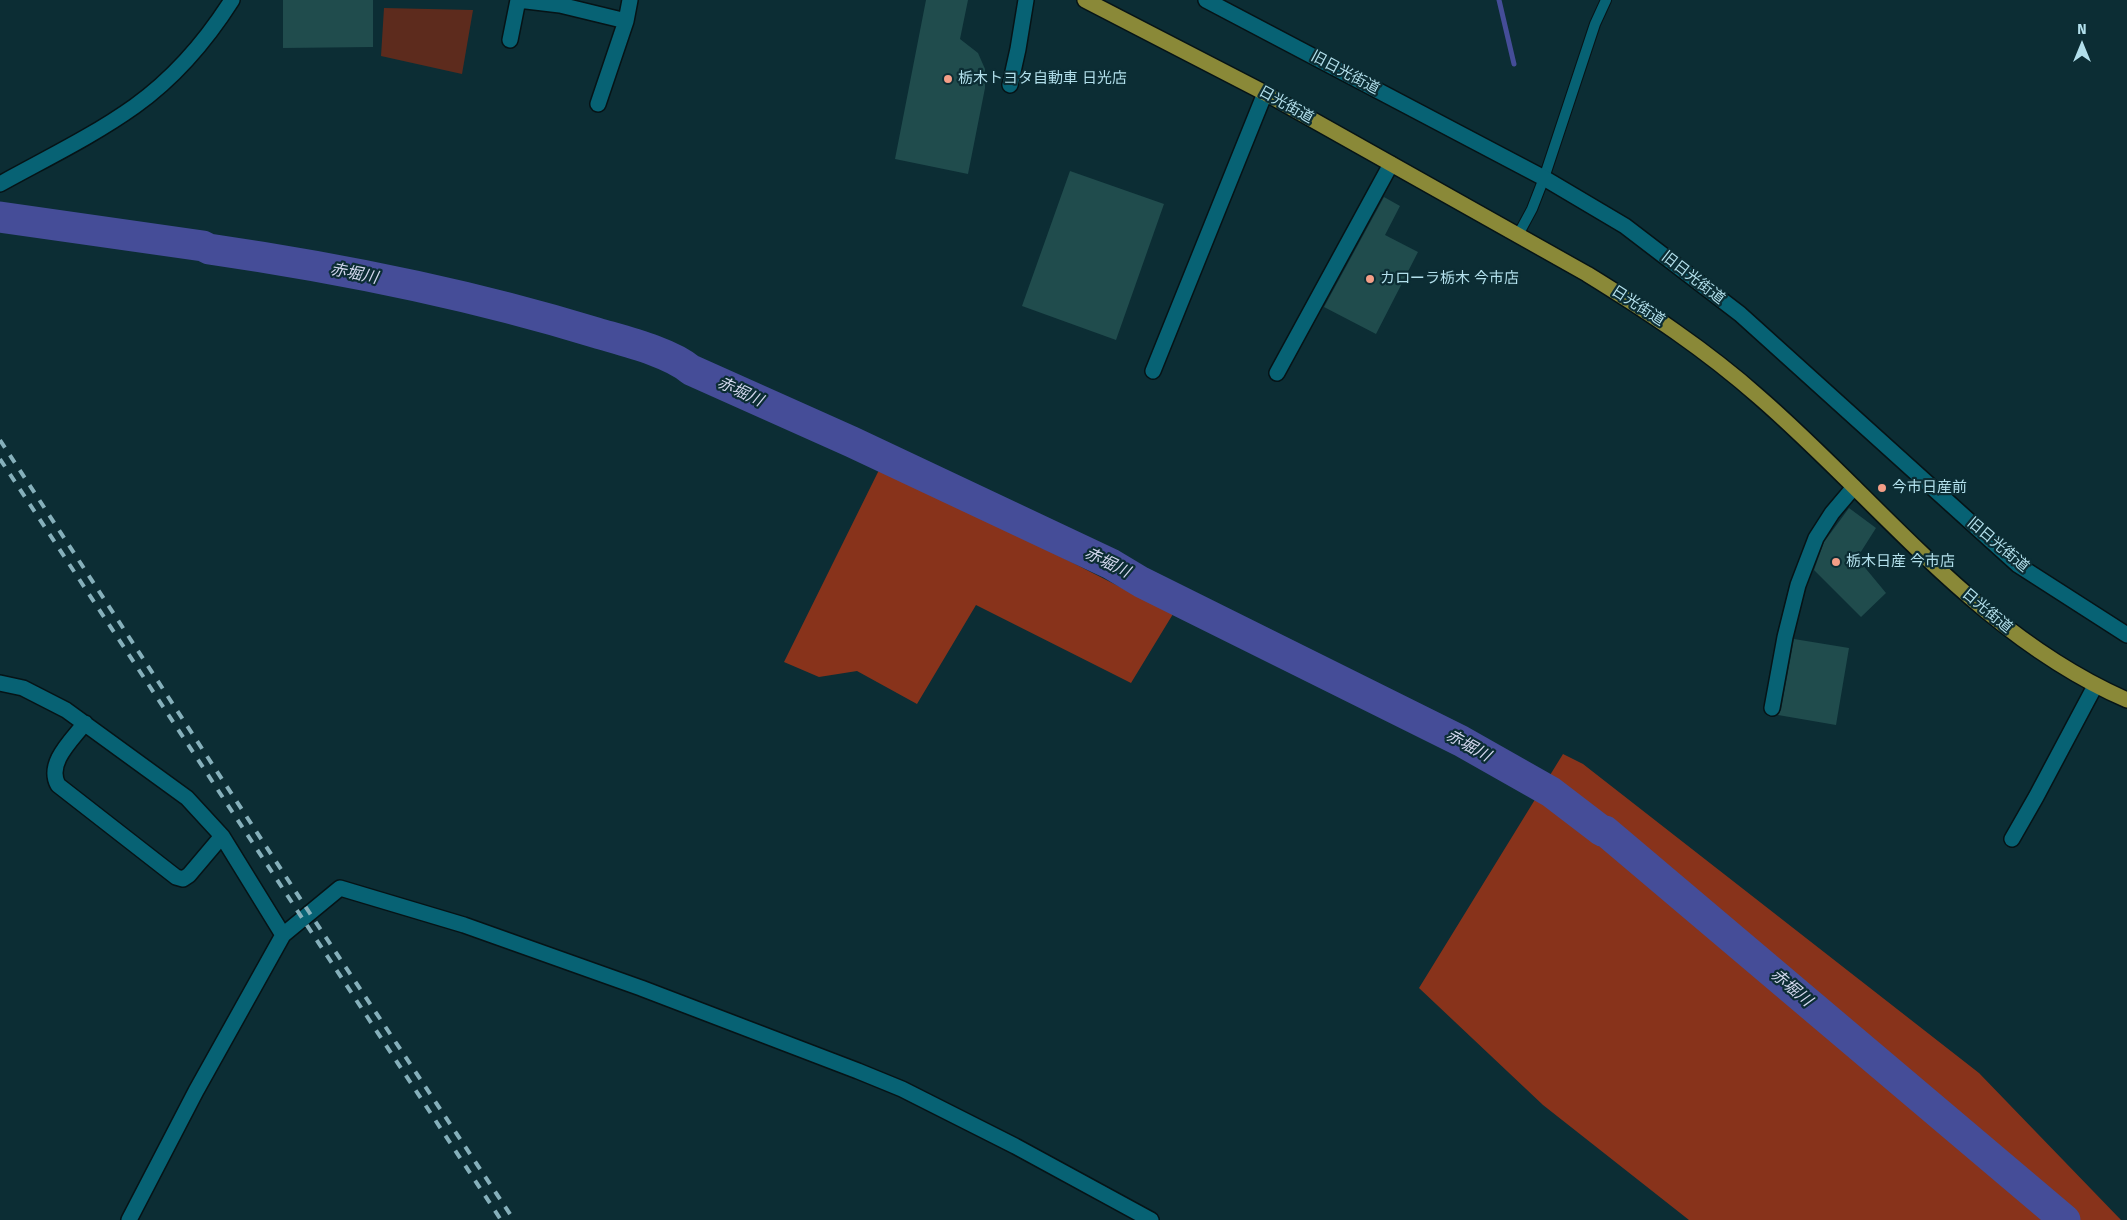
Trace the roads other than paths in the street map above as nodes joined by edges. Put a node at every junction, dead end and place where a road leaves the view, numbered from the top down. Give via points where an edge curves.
1 (232, 0) edge
2 (518, 0) edge
3 (630, 0) edge
4 (1026, 0) edge
5 (1085, 0) edge
6 (1206, 0) edge
7 (1606, 0) edge
8 (626, 21) junction
9 (510, 40) dead end
10 (1010, 85) dead end
11 (1265, 93) junction
12 (598, 104) dead end
13 (1391, 164) junction
14 (1544, 178) junction
15 (0, 184) edge
16 (1518, 235) junction
17 (1153, 371) dead end
18 (1277, 373) dead end
19 (1854, 487) junction
20 (2127, 635) edge
21 (0, 683) edge
22 (2095, 686) junction
23 (2127, 700) edge
24 (1772, 708) dead end
25 (85, 723) junction
26 (222, 836) junction
27 (2012, 839) dead end
28 (283, 935) junction
29 (129, 1220) edge
30 (1151, 1220) edge

1 - 15 street via 194,52 134,107
2 - 8 street via 560,5
2 - 9 street
3 - 8 street
4 - 10 street
5 - 11 highway, 日光街道
6 - 14 street, 旧日光街道
7 - 14 lane
8 - 12 street
11 - 13 highway, 日光街道
11 - 17 street
13 - 16 highway, 日光街道
13 - 18 street
14 - 16 lane
14 - 20 street, 旧日光街道 via 1625,226 1740,314 2018,565
16 - 19 highway, 日光街道 via 1587,274 1684,337 1760,397
19 - 22 highway, 日光街道 via 1978,606 2022,640
19 - 24 street via 1816,538 1798,585
21 - 25 street via 45,698
22 - 23 highway, 日光街道
22 - 27 street
25 - 26 street via 187,798
25 - 26 street via 55,764 54,777 58,785 176,877 183,879 189,875
26 - 28 street
28 - 29 street via 196,1090
28 - 30 street via 340,888 464,925 641,988 902,1089

